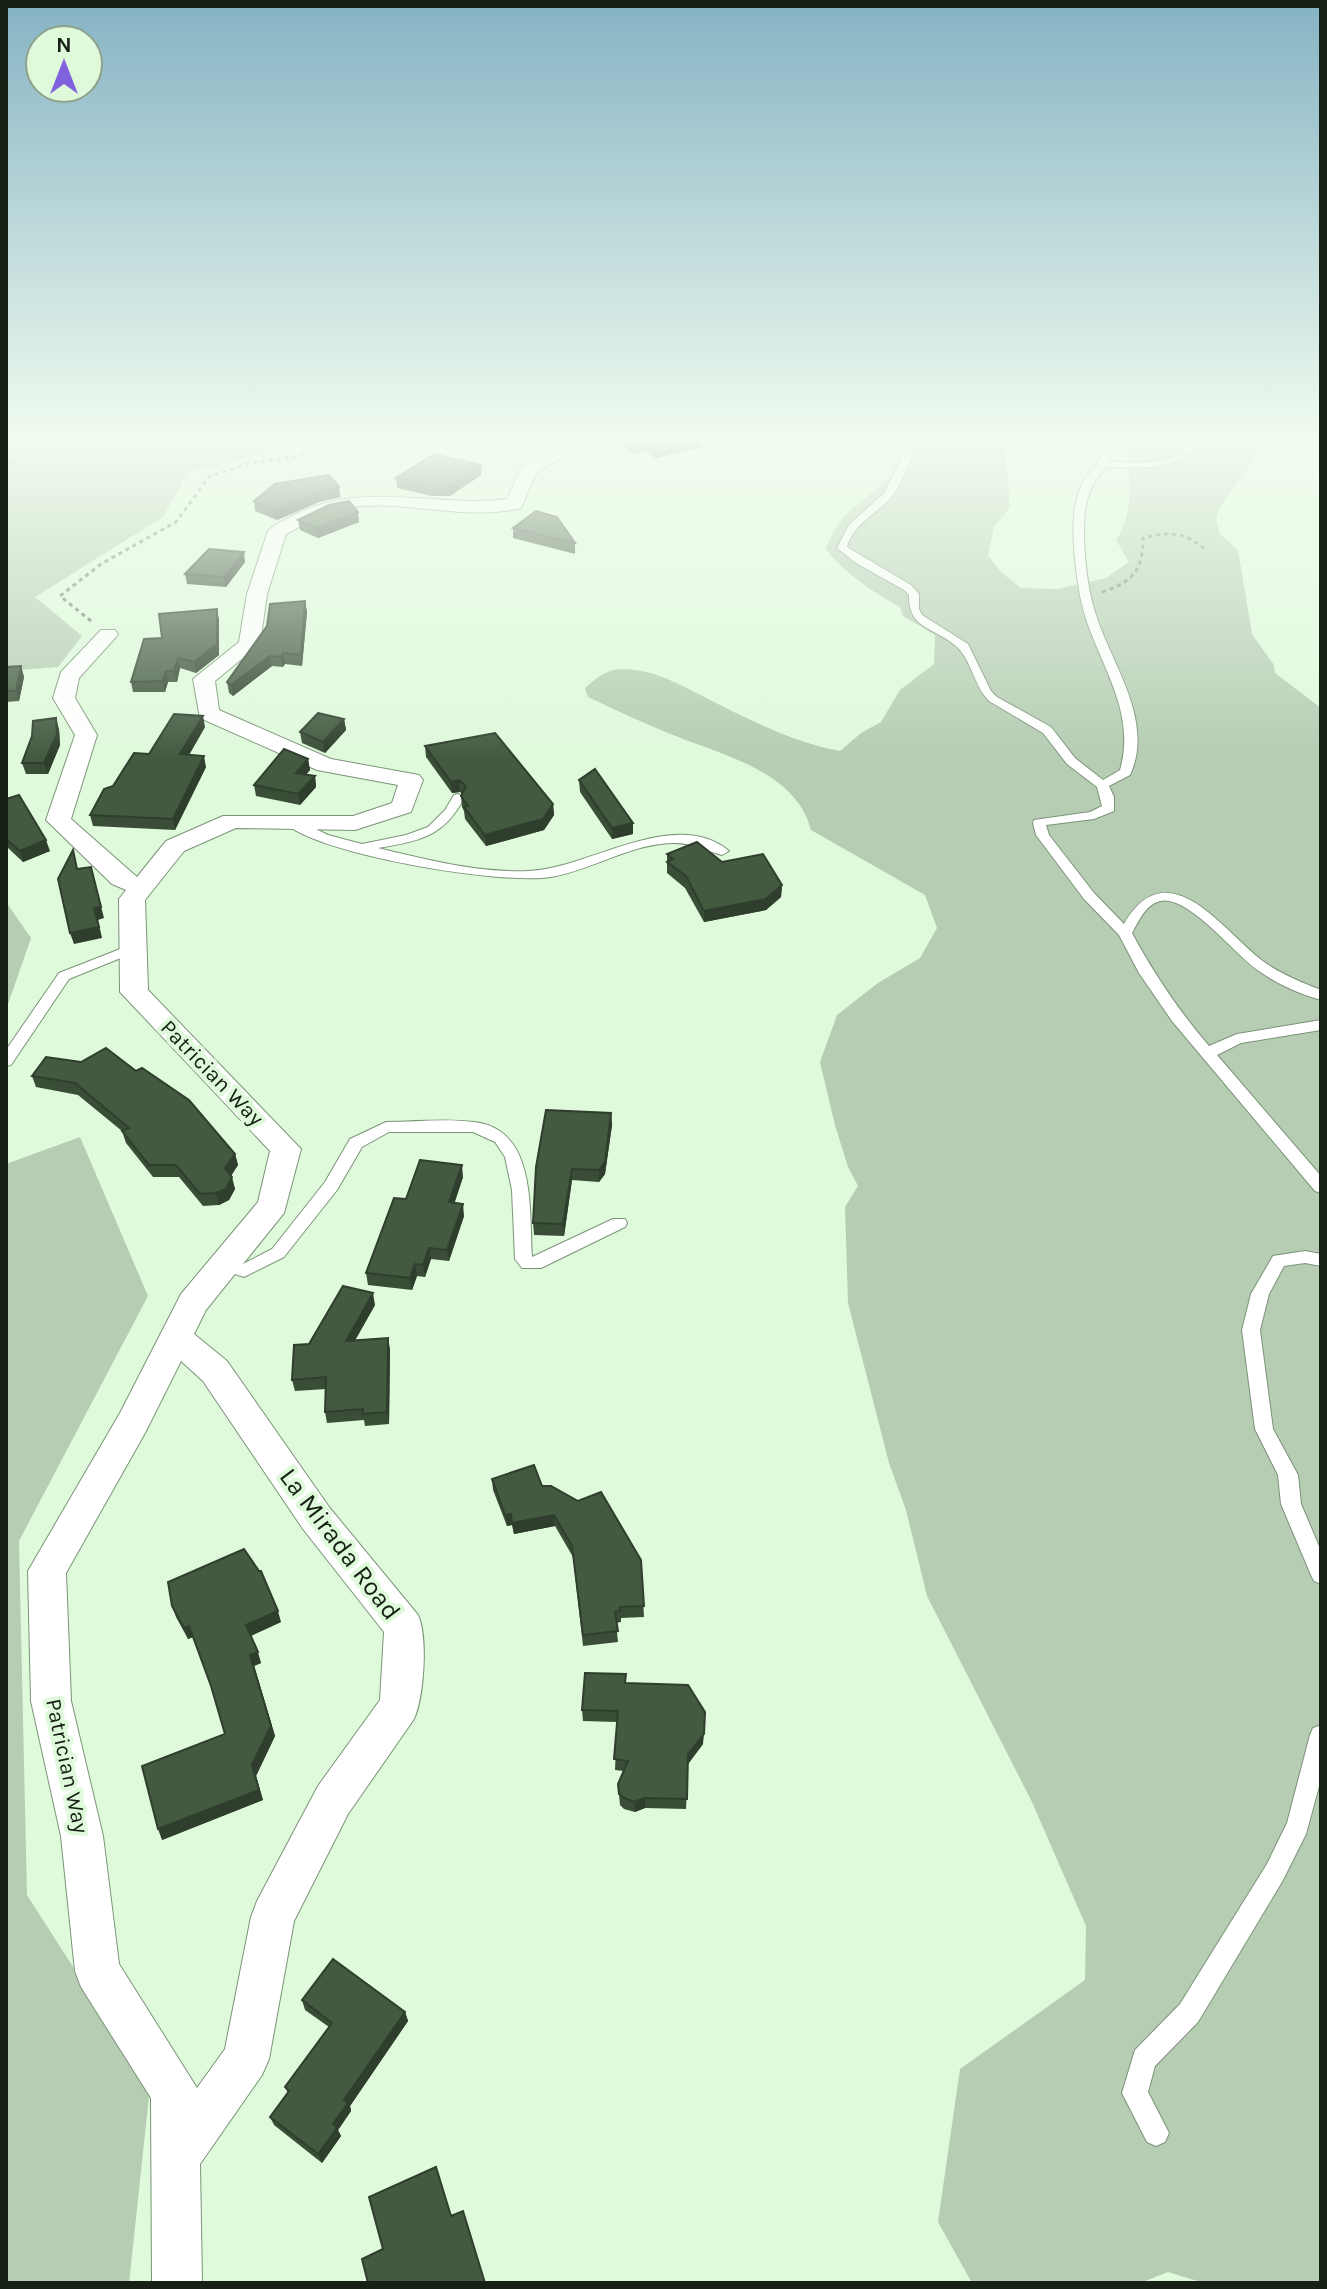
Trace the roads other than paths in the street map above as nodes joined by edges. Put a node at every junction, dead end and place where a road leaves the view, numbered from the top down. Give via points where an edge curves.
1 (273, 544) edge
2 (842, 544) edge
3 (1080, 544) edge
4 (108, 634) road end
5 (1102, 785) junction
6 (458, 798) edge
7 (290, 822) junction
8 (358, 847) junction
9 (722, 851) dead end
10 (142, 888) junction
11 (1125, 933) junction
12 (133, 948) junction
13 (1321, 995) edge
14 (1321, 1025) edge
15 (1208, 1053) junction
16 (6, 1061) edge
17 (1321, 1187) edge
18 (619, 1223) dead end
19 (1321, 1260) edge
20 (225, 1264) junction
21 (175, 1337) junction
22 (1321, 1575) edge
23 (1321, 1735) edge
24 (1156, 2133) dead end
25 (175, 2158) junction
26 (177, 2283) edge

1 - 7 street, Patrician Way via 249,644 204,679 208,713 325,765 411,780 403,807 355,823
2 - 5 lane via 870,569 910,588 918,617 964,646 986,692 1047,730 1071,761
3 - 5 lane via 1085,592 1134,746 1126,772
4 - 10 street via 69,677 64,698 86,735 58,820 121,879
5 - 11 lane via 1109,808 1101,814 1039,823 1049,845
6 - 8 lane via 451,815 430,832
7 - 8 lane via 305,833
7 - 10 street, Patrician Way via 232,821 175,846
8 - 9 lane via 425,865 548,874 669,837 701,840
10 - 12 street, Patrician Way via 132,899
11 - 13 lane via 1145,901 1173,896 1212,920 1258,965
11 - 15 lane via 1161,995
12 - 16 lane via 64,976
12 - 20 street, Patrician Way via 134,992 286,1149 273,1205
14 - 15 lane via 1237,1039
15 - 17 lane
18 - 20 lane via 528,1263 513,1156 501,1138 475,1127 386,1127 356,1143 331,1186 278,1253 244,1271
19 - 22 lane via 1279,1260 1260,1294 1251,1330 1264,1429 1288,1475 1291,1504
20 - 21 street, Patrician Way via 193,1303
21 - 25 street, Patrician Way via 133,1423 47,1571 51,1701 82,1836 97,1971 175,2092
21 - 25 street, La Mirada Road via 215,1371 316,1518 404,1627 400,1706 333,1800 273,1917 246,2059
23 - 24 lane via 1298,1826 1275,1872 1189,2013 1144,2059 1135,2093
25 - 26 street, Patrician Way

